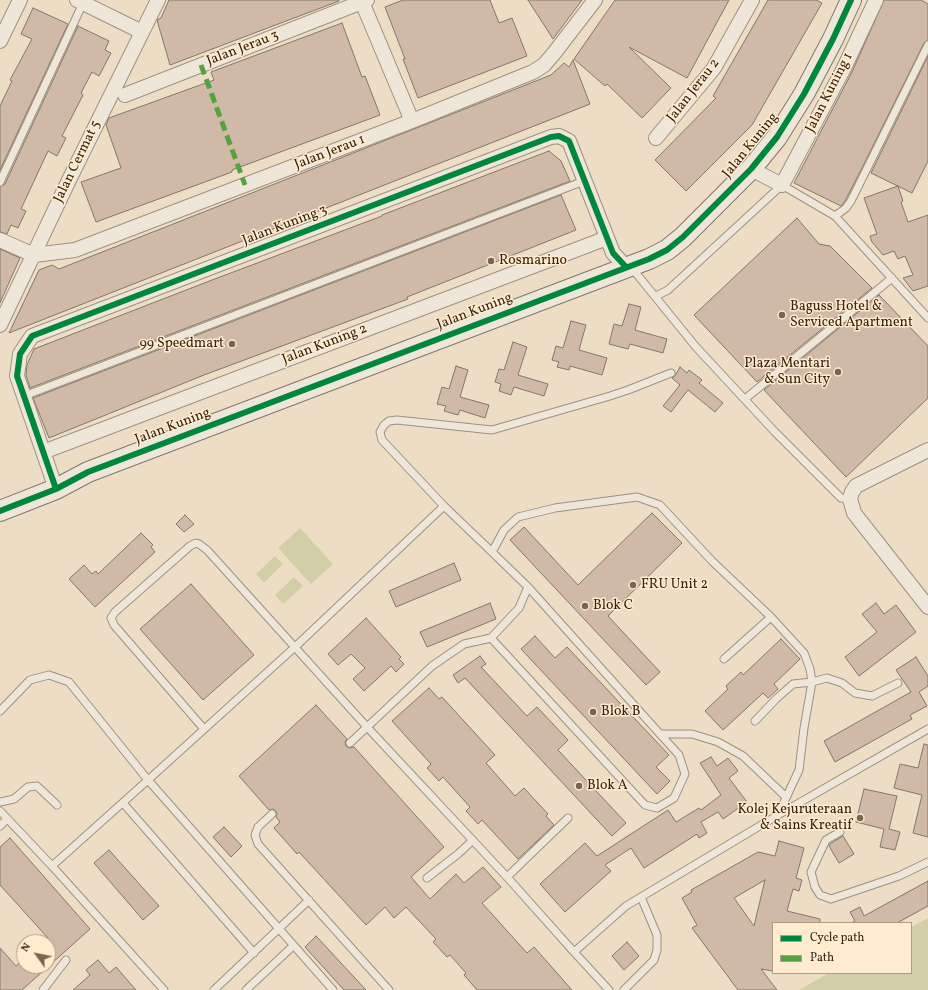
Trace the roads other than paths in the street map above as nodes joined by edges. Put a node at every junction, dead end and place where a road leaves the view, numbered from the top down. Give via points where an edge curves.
1 (20, 0) edge
2 (158, 0) edge
3 (595, 0) edge
4 (752, 0) edge
5 (851, 0) edge
6 (876, 0) edge
7 (365, 1) edge
8 (80, 2) edge
9 (142, 32) junction
10 (0, 41) edge
11 (928, 45) edge
12 (125, 95) dead end
13 (412, 121) junction
14 (656, 138) dead end
15 (751, 169) junction
16 (584, 181) junction
17 (0, 182) edge
18 (782, 185) junction
19 (835, 216) junction
20 (607, 238) junction
21 (0, 240) edge
22 (34, 255) junction
23 (620, 265) junction
24 (892, 278) junction
25 (656, 296) junction
26 (928, 318) edge
27 (0, 325) edge
28 (671, 373) dead end
29 (24, 396) junction
30 (745, 399) junction
31 (928, 450) edge
32 (43, 452) junction
33 (54, 483) junction
34 (851, 496) junction
35 (0, 497) edge
36 (444, 506) junction
37 (0, 511) edge
38 (492, 552) junction
39 (528, 587) junction
40 (928, 607) edge
41 (771, 617) junction
42 (491, 638) junction
43 (295, 647) junction
44 (724, 659) dead end
45 (812, 682) junction
46 (898, 683) dead end
47 (0, 711) edge
48 (755, 721) dead end
49 (367, 727) junction
50 (204, 729) junction
51 (928, 729) edge
52 (660, 734) junction
53 (350, 743) dead end
54 (148, 780) junction
55 (786, 797) junction
56 (0, 802) edge
57 (122, 803) junction
58 (57, 805) dead end
59 (0, 811) edge
60 (272, 814) dead end
61 (778, 815) junction
62 (568, 818) dead end
63 (8, 819) junction
64 (0, 826) edge
65 (840, 832) dead end
66 (472, 840) junction
67 (928, 862) edge
68 (52, 866) junction
69 (507, 877) junction
70 (427, 878) dead end
71 (641, 897) junction
72 (309, 900) junction
73 (279, 929) junction
74 (293, 946) junction
75 (574, 952) junction
76 (254, 953) junction
77 (66, 960) dead end
78 (43, 990) edge
79 (164, 990) edge
80 (214, 990) edge
81 (246, 990) edge
82 (333, 990) edge
83 (389, 990) edge
84 (609, 990) edge
85 (624, 990) edge

1 - 10 street
2 - 9 street, Jalan Cermat 5
3 - 13 street, Jalan Jerau 1 via 544,65 533,72
4 - 14 street, Jalan Jerau 2 via 714,68
5 - 15 street, Jalan Kuning via 804,94 777,137
6 - 18 street, Jalan Kuning 1 via 844,68
7 - 12 street, Jalan Jerau 3
7 - 13 street, Jalan Jerau 3
8 - 9 street
8 - 17 lane
9 - 22 street, Jalan Cermat 5
11 - 19 lane via 851,201
13 - 22 street, Jalan Jerau 1 via 83,247 67,252
15 - 18 street
15 - 23 street, Jalan Kuning via 667,250 649,259
16 - 20 street, Jalan Kuning 3
16 - 29 lane
16 - 29 street, Jalan Kuning 3 via 569,141 559,136 551,137 47,330 32,336 20,354 16,376
18 - 19 lane
18 - 25 lane via 668,290
19 - 24 lane
20 - 23 street, Jalan Kuning 3
20 - 32 street, Jalan Kuning 2
21 - 22 street
22 - 27 street, Jalan Cermat 5
23 - 25 lane
23 - 33 street, Jalan Kuning
24 - 26 lane
24 - 30 lane
25 - 30 lane via 696,346
28 - 36 lane via 616,394 492,430 389,421 380,432 382,440
29 - 32 street, Jalan Kuning 3
30 - 34 lane via 842,498
31 - 34 street via 856,486
32 - 33 street, Jalan Kuning 3
33 - 35 street, Jalan Kuning
33 - 37 street, Jalan Kuning
34 - 40 street via 854,512
36 - 38 lane
36 - 43 lane
38 - 39 lane
38 - 41 lane via 504,530 518,516 555,508 637,497 660,505 712,561
39 - 42 lane via 519,608
39 - 52 lane
41 - 44 lane
41 - 45 lane via 804,653
42 - 49 lane via 464,644 432,666
42 - 52 lane via 645,805 657,808 674,798 685,774 679,755
43 - 49 lane
43 - 50 lane
43 - 50 lane via 207,550 196,543 115,612 112,618 114,625
45 - 46 lane via 827,678 842,683 856,693 872,696
45 - 48 lane via 793,684
45 - 55 lane via 799,770
47 - 54 lane via 30,680 49,675 69,682
49 - 53 lane
49 - 66 lane
50 - 54 lane
51 - 61 lane
52 - 55 lane via 692,734 718,742 743,756
54 - 57 lane
54 - 73 lane
55 - 61 lane
56 - 58 lane via 14,799 28,788 37,786
57 - 68 lane
57 - 76 lane
59 - 63 lane
60 - 72 lane via 258,827 255,835 258,844
61 - 71 lane
62 - 69 lane
63 - 64 lane
63 - 68 lane
65 - 67 lane via 826,840 811,872 820,895 831,899 899,876
66 - 69 lane
66 - 70 lane
68 - 79 lane
69 - 75 lane
71 - 75 lane via 626,906
71 - 85 lane via 657,935 658,950 654,960
72 - 73 lane
72 - 83 lane
73 - 74 lane
73 - 76 lane
74 - 81 lane
74 - 82 lane
75 - 84 lane
76 - 80 lane
77 - 78 lane

